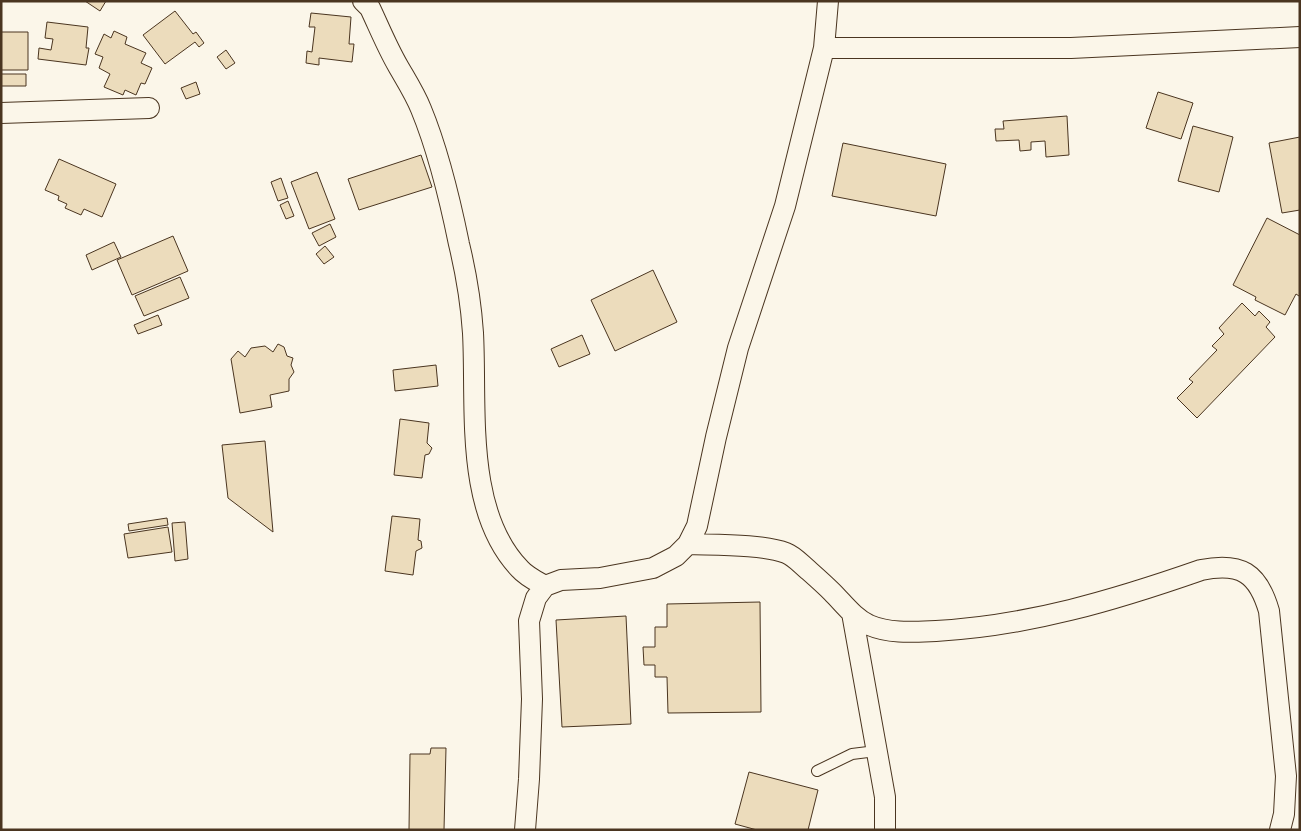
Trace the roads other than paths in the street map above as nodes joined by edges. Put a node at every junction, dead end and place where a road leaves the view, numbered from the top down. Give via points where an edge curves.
1 (363, 1) edge
2 (828, 1) edge
3 (1300, 37) edge
4 (824, 48) junction
5 (149, 108) dead end
6 (1, 114) edge
7 (688, 544) junction
8 (544, 586) junction
9 (852, 613) junction
10 (876, 751) junction
11 (817, 771) dead end
12 (525, 830) edge
13 (885, 830) edge
14 (1280, 830) edge

1 - 8 street via 370,8 421,109 454,220 473,332 473,414 488,518 499,543 511,559
2 - 4 street
3 - 4 street via 1071,48
4 - 7 street via 785,206 738,348 697,526
5 - 6 street
7 - 8 street via 676,556 653,568 600,578 561,580
7 - 9 street via 787,553
8 - 12 street via 536,598 529,621 532,699
9 - 10 street
9 - 14 street via 881,630 907,632 988,627 1073,610 1209,568 1230,568 1245,573 1256,581 1269,612 1286,776
10 - 11 lane via 852,754
10 - 13 street via 885,797

